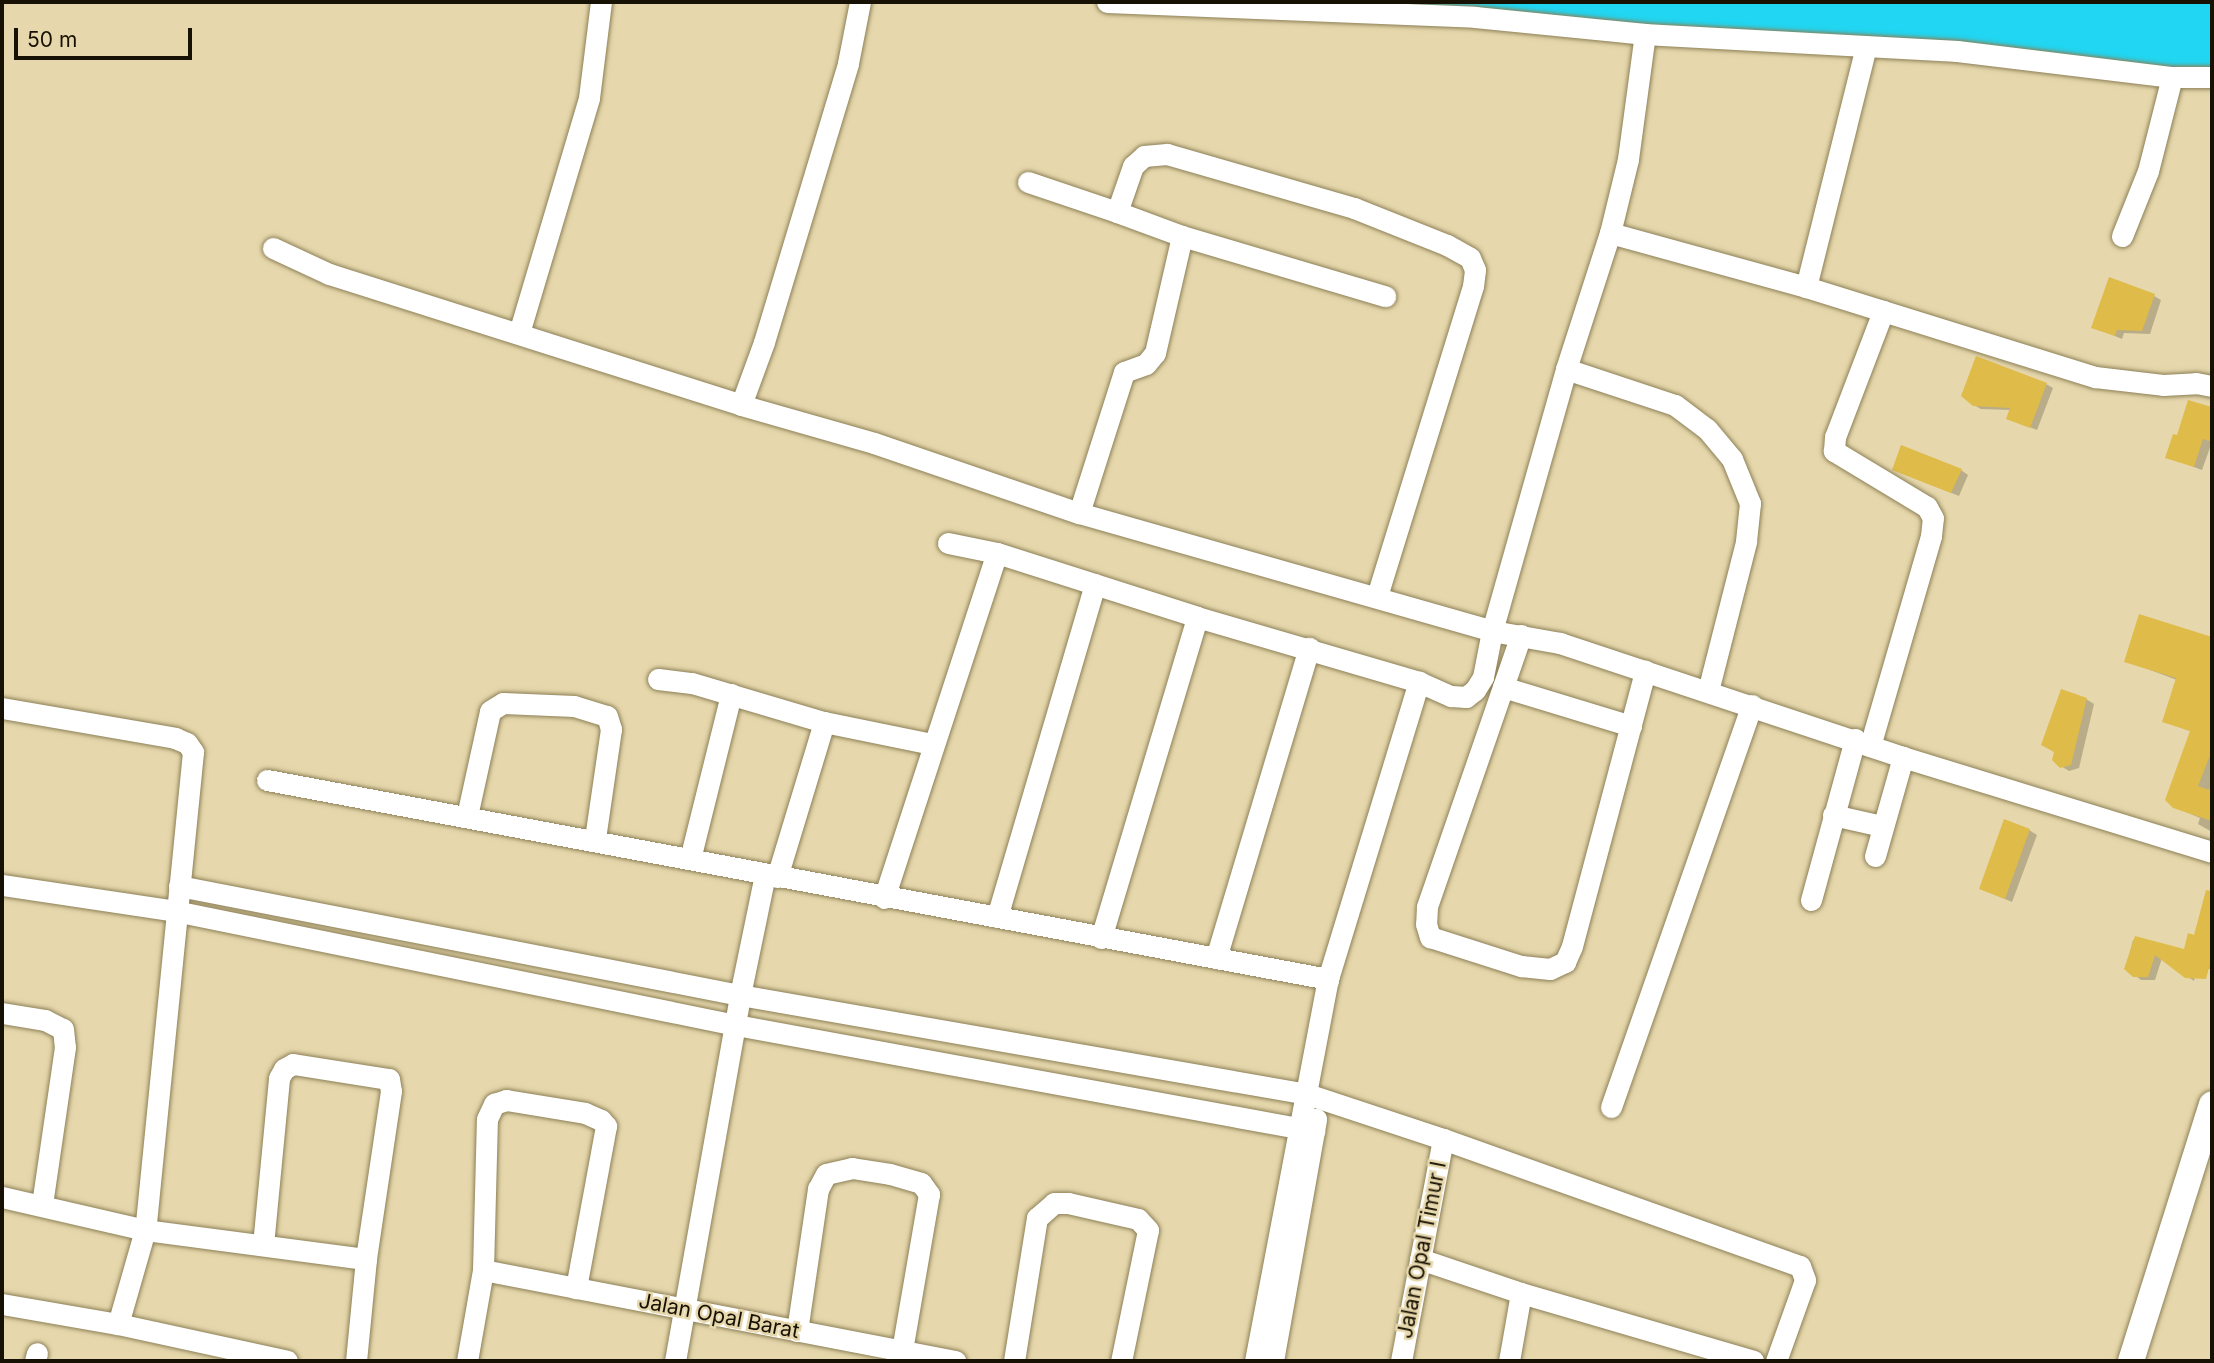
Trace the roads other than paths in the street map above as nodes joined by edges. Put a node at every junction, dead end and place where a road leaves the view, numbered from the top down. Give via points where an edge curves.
1 (601, 2) edge
2 (860, 2) edge
3 (1107, 2) edge
4 (1645, 34) junction
5 (1866, 46) junction
6 (2172, 77) junction
7 (2212, 77) edge
8 (1028, 182) dead end
9 (1117, 212) junction
10 (1610, 233) junction
11 (1182, 236) junction
12 (2122, 236) dead end
13 (273, 248) dead end
14 (1806, 287) junction
15 (1385, 296) dead end
16 (1883, 310) junction
17 (519, 333) junction
18 (1566, 369) junction
19 (2212, 386) edge
20 (741, 405) junction
21 (1079, 513) junction
22 (948, 543) dead end
23 (997, 553) junction
24 (1095, 584) junction
25 (1377, 597) junction
26 (1197, 617) junction
27 (1492, 631) junction
28 (1521, 635) junction
29 (1309, 648) junction
30 (1645, 671) junction
31 (658, 679) dead end
32 (1419, 682) junction
33 (1503, 687) junction
34 (1709, 691) junction
35 (731, 694) junction
36 (1752, 705) junction
37 (2, 708) edge
38 (824, 722) junction
39 (1631, 726) junction
40 (1863, 742) junction
41 (932, 744) junction
42 (1903, 757) junction
43 (267, 780) dead end
44 (467, 816) junction
45 (1833, 816) junction
46 (1882, 827) junction
47 (595, 839) junction
48 (2212, 852) edge
49 (1875, 856) dead end
50 (690, 859) junction
51 (771, 876) junction
52 (2, 885) edge
53 (179, 886) junction
54 (884, 898) junction
55 (1811, 900) dead end
56 (175, 911) junction
57 (997, 917) junction
58 (1101, 938) junction
59 (1216, 958) junction
60 (1328, 979) junction
61 (740, 995) junction
62 (2, 1013) edge
63 (736, 1024) junction
64 (1313, 1097) junction
65 (2212, 1105) edge
66 (1611, 1107) dead end
67 (1306, 1129) junction
68 (1443, 1139) junction
69 (2, 1196) edge
70 (42, 1205) junction
71 (145, 1230) junction
72 (263, 1245) junction
73 (366, 1259) junction
74 (1420, 1259) junction
75 (483, 1270) junction
76 (576, 1288) junction
77 (1521, 1293) junction
78 (2, 1304) edge
79 (682, 1309) junction
80 (118, 1324) junction
81 (797, 1331) junction
82 (902, 1351) junction
83 (287, 1361) edge
84 (356, 1361) edge
85 (467, 1361) edge
86 (675, 1361) edge
87 (955, 1361) edge
88 (1014, 1361) edge
89 (1121, 1361) edge
90 (1255, 1361) edge
91 (1273, 1361) edge
92 (1401, 1361) edge
93 (1508, 1361) edge
94 (1753, 1361) edge
95 (1776, 1361) edge
96 (2131, 1361) edge

1 - 17 street via 589,98
2 - 20 street via 848,63
3 - 4 street via 1475,17
4 - 5 street
4 - 10 street via 1628,159
5 - 6 street via 2049,60
5 - 14 street
6 - 7 street
6 - 12 street via 2148,172
8 - 9 street
9 - 11 street
9 - 25 street via 1133,166 1144,156 1167,154 1354,208 1447,244 1470,258 1475,270 1473,286
10 - 14 street
10 - 18 street
11 - 15 street
11 - 21 street via 1155,353 1146,364 1124,372
13 - 17 street via 329,274
14 - 16 street
16 - 19 street via 2095,377
16 - 40 street via 1834,451 1927,507 1933,518 1931,537
17 - 20 street
18 - 27 street
18 - 34 street via 1675,405 1707,429 1732,460 1750,503 1746,542
20 - 21 street via 874,443
21 - 25 street
22 - 23 street
23 - 24 street
23 - 41 street
24 - 26 street
24 - 57 street
25 - 27 street
26 - 29 street
26 - 58 street
27 - 28 street
27 - 32 street via 1483,677 1465,697
28 - 30 street
28 - 33 street
29 - 32 street
29 - 59 street
30 - 34 street
30 - 39 street
31 - 35 street
32 - 60 street
33 - 39 street
33 - 39 street via 1427,907 1430,937 1444,943 1521,966 1550,969 1565,962
34 - 36 street
35 - 38 street
35 - 50 street
36 - 40 street
36 - 66 street
37 - 53 street via 187,743 193,752
38 - 41 street
38 - 51 street
40 - 42 street
40 - 45 street
41 - 54 street
42 - 46 street
42 - 48 street
43 - 44 street
44 - 47 street
44 - 47 street via 490,711 503,703 574,706 607,716 611,729
45 - 46 street
45 - 55 street
46 - 49 street
47 - 50 street
50 - 51 street
51 - 54 street
51 - 61 street
52 - 56 street
53 - 56 street
53 - 61 street
54 - 57 street
56 - 63 street
56 - 71 street
57 - 58 street
58 - 59 street
59 - 60 street
60 - 64 street
61 - 63 street
61 - 64 street
62 - 70 street via 45,1020 62,1029 65,1047
63 - 67 street
63 - 79 street
64 - 67 street
64 - 68 street
65 - 96 street
67 - 90 street
67 - 91 street
68 - 74 street, Jalan Opal Timur I
68 - 95 street via 1800,1266 1805,1280
69 - 70 street
70 - 71 street
71 - 72 street
71 - 80 street
72 - 73 street
72 - 73 street via 279,1078 284,1069 293,1064 379,1075 389,1079 391,1091
73 - 84 street
74 - 77 street
74 - 92 street, Jalan Opal Timur I
75 - 76 street, Jalan Opal Barat
75 - 76 street via 487,1119 494,1104 506,1100 585,1113 601,1120 606,1135
75 - 85 street
76 - 79 street, Jalan Opal Barat
77 - 93 street
77 - 94 street
78 - 80 street
79 - 81 street, Jalan Opal Barat
79 - 86 street
80 - 83 street
81 - 82 street, Jalan Opal Barat
81 - 82 street via 818,1189 826,1174 852,1168 914,1181 927,1189
82 - 87 street, Jalan Opal Barat
88 - 89 street via 1037,1218 1054,1203 1146,1224 1146,1245

